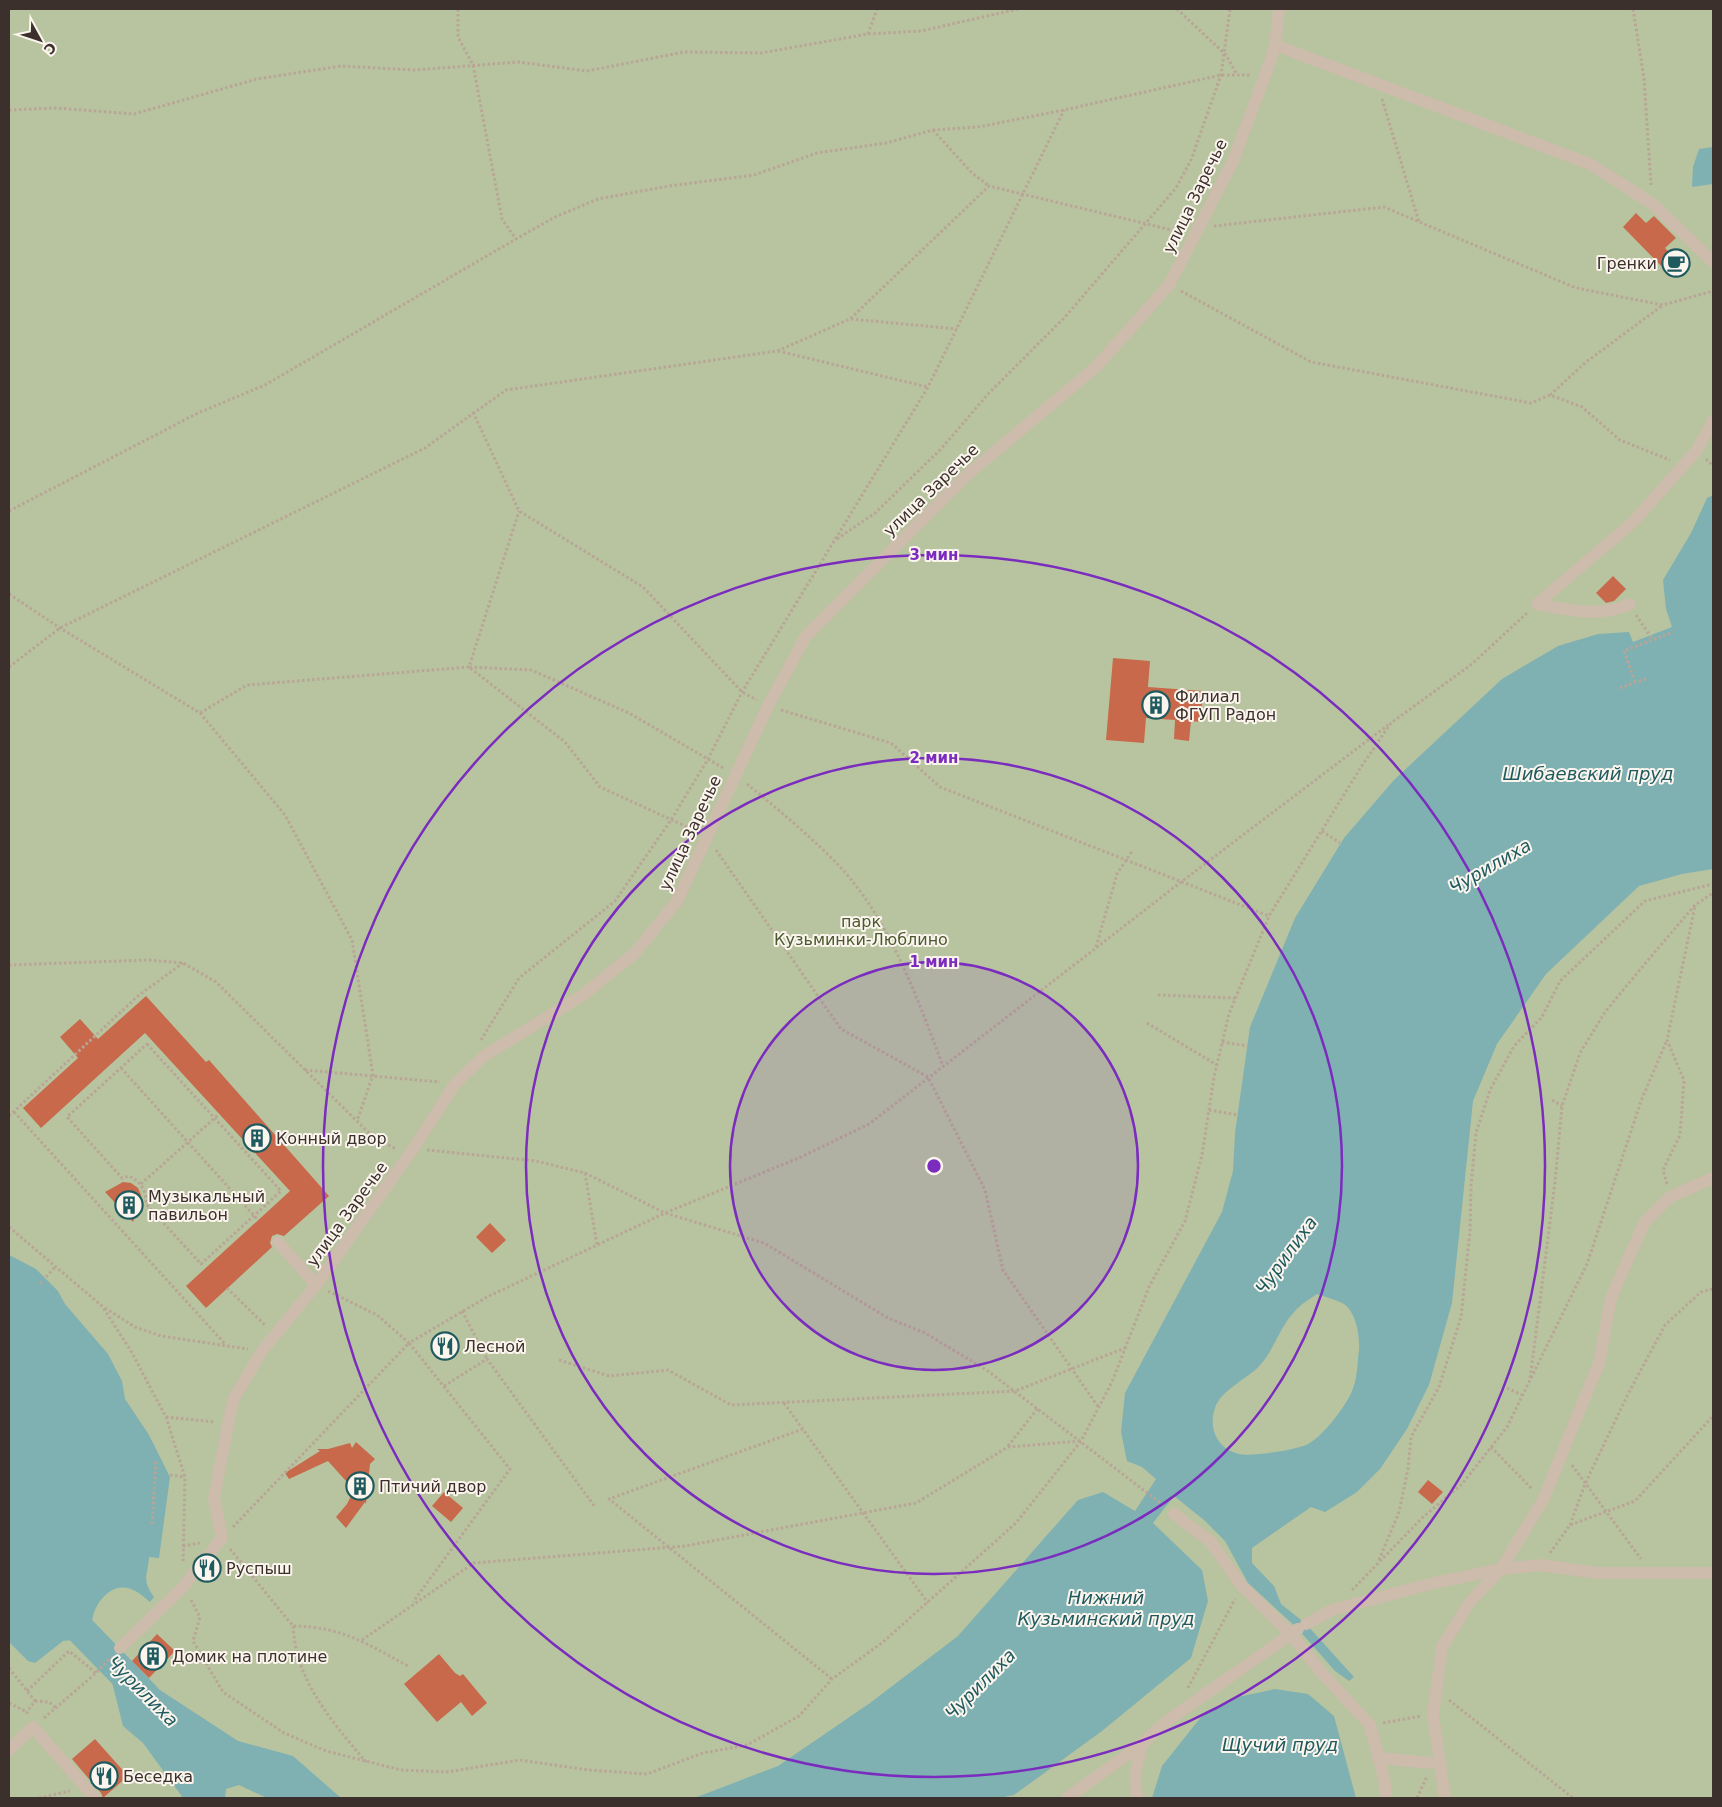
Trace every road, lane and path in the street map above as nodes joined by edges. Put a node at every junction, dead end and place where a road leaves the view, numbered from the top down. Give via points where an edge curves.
1 (458, 9) edge
2 (877, 9) edge
3 (1018, 9) edge
4 (1176, 9) edge
5 (1230, 9) edge
6 (1279, 9) edge
7 (1633, 9) edge
8 (868, 34) junction
9 (1275, 45) junction
10 (1226, 55) junction
11 (473, 65) junction
12 (1265, 74) junction
13 (1221, 75) junction
14 (1237, 75) junction
15 (1380, 94) dead end
16 (9, 110) edge
17 (1064, 110) junction
18 (933, 130) junction
19 (989, 186) junction
20 (1025, 194) junction
21 (1653, 204) junction
22 (1419, 222) junction
23 (1145, 224) junction
24 (1195, 232) junction
25 (516, 239) junction
26 (1713, 262) edge
27 (1169, 285) junction
28 (1713, 291) edge
29 (1663, 305) junction
30 (850, 319) junction
31 (957, 329) junction
32 (777, 351) junction
33 (928, 387) junction
34 (1550, 395) junction
35 (473, 412) junction
36 (1713, 421) edge
37 (1684, 464) junction
38 (9, 511) edge
39 (519, 511) junction
40 (834, 540) junction
41 (9, 594) edge
42 (1538, 604) junction
43 (1630, 604) joint
44 (60, 628) junction
45 (1673, 632) dead end
46 (1653, 640) junction
47 (9, 667) edge
48 (469, 667) junction
49 (1648, 678) dead end
50 (1635, 682) junction
51 (1620, 688) dead end
52 (742, 692) junction
53 (768, 706) junction
54 (200, 713) junction
55 (1391, 723) junction
56 (708, 759) junction
57 (735, 775) junction
58 (671, 820) junction
59 (1322, 831) junction
60 (707, 836) junction
61 (1340, 844) dead end
62 (1132, 851) dead end
63 (1126, 861) junction
64 (1181, 882) junction
65 (1713, 884) edge
66 (1713, 893) edge
67 (1695, 906) junction
68 (1270, 916) junction
69 (1096, 947) junction
70 (183, 963) junction
71 (9, 965) edge
72 (1158, 995) dead end
73 (1235, 998) junction
74 (1147, 1023) dead end
75 (1666, 1040) junction
76 (1222, 1042) junction
77 (480, 1043) dead end
78 (1248, 1046) dead end
79 (1217, 1065) junction
80 (943, 1066) junction
81 (121, 1068) junction
82 (305, 1070) junction
83 (373, 1075) junction
84 (928, 1077) junction
85 (455, 1084) junction
86 (1552, 1100) dead end
87 (1562, 1106) junction
88 (1209, 1110) junction
89 (14, 1112) junction
90 (218, 1115) dead end
91 (1238, 1115) dead end
92 (9, 1116) edge
93 (214, 1118) junction
94 (357, 1121) junction
95 (187, 1142) junction
96 (413, 1149) junction
97 (585, 1173) junction
98 (1713, 1178) edge
99 (140, 1184) junction
100 (1670, 1196) junction
101 (665, 1213) junction
102 (254, 1216) junction
103 (258, 1220) dead end
104 (9, 1227) edge
105 (278, 1242) dead end
106 (597, 1245) junction
107 (203, 1262) junction
108 (55, 1267) junction
109 (207, 1267) dead end
110 (46, 1277) dead end
111 (40, 1282) dead end
112 (44, 1285) dead end
113 (316, 1285) junction
114 (227, 1288) dead end
115 (1713, 1289) edge
116 (102, 1306) junction
117 (462, 1311) junction
118 (274, 1334) junction
119 (409, 1343) junction
120 (226, 1345) junction
121 (1125, 1348) junction
122 (262, 1351) junction
123 (486, 1359) junction
124 (559, 1360) dead end
125 (1071, 1369) junction
126 (1530, 1380) junction
127 (444, 1386) junction
128 (1507, 1388) dead end
129 (1015, 1391) junction
130 (1522, 1395) junction
131 (784, 1402) junction
132 (1038, 1408) junction
133 (1098, 1408) junction
134 (1713, 1416) edge
135 (166, 1417) junction
136 (228, 1424) junction
137 (803, 1429) junction
138 (1081, 1441) junction
139 (1008, 1447) junction
140 (1491, 1447) junction
141 (1563, 1452) junction
142 (156, 1460) dead end
143 (170, 1475) dead end
144 (185, 1477) junction
145 (1585, 1484) junction
146 (1543, 1500) junction
147 (595, 1507) dead end
148 (1170, 1511) joint
149 (1605, 1512) junction
150 (863, 1513) junction
151 (152, 1524) dead end
152 (1570, 1525) junction
153 (222, 1538) junction
154 (669, 1548) junction
155 (1378, 1563) junction
156 (1540, 1565) junction
157 (1501, 1568) junction
158 (1651, 1573) junction
159 (1713, 1573) edge
160 (1241, 1585) junction
161 (184, 1587) junction
162 (928, 1603) junction
163 (411, 1605) junction
164 (1332, 1610) junction
165 (292, 1626) junction
166 (1298, 1629) junction
167 (362, 1640) junction
168 (120, 1648) joint
169 (408, 1666) dead end
170 (9, 1668) edge
171 (96, 1674) junction
172 (832, 1679) junction
173 (27, 1691) junction
174 (1186, 1691) dead end
175 (35, 1702) junction
176 (9, 1703) edge
177 (56, 1708) junction
178 (27, 1712) junction
179 (1433, 1714) junction
180 (1370, 1725) junction
181 (33, 1727) junction
182 (1142, 1744) junction
183 (9, 1750) edge
184 (1378, 1758) junction
185 (366, 1762) junction
186 (1432, 1763) dead end
187 (86, 1787) junction
188 (1134, 1795) edge
189 (39, 1798) edge
190 (95, 1798) edge
191 (1067, 1798) edge
192 (1386, 1798) edge
193 (1445, 1798) edge
194 (1573, 1798) edge

1 - 11 path via 458,37
2 - 8 path
3 - 8 path via 921,31
4 - 10 path
5 - 10 path
6 - 9 street, улица Заречье
7 - 21 path via 1644,78
8 - 11 path via 761,52 684,52 586,71 518,62
9 - 12 street, улица Заречье
9 - 21 street via 1590,164
10 - 13 path
10 - 14 path
11 - 16 path via 415,70 341,66 257,79 134,114 56,108
11 - 25 path via 502,218
12 - 14 path
12 - 24 street, улица Заречье via 1233,161
13 - 14 path
13 - 17 path
13 - 23 path via 1191,160 1176,188
15 - 22 path
17 - 18 path via 978,126
17 - 20 path
18 - 19 path via 972,173
18 - 25 path via 886,143 817,154 754,175 669,186 598,200 555,217
19 - 20 path
19 - 30 path
20 - 23 path
20 - 31 path
21 - 26 street
22 - 24 path via 1384,207
22 - 29 path via 1576,288
23 - 24 path
23 - 40 path via 1065,317 988,394 940,450 875,513
24 - 27 street, улица Заречье
25 - 38 path via 266,385 198,413
27 - 34 path via 1311,362 1531,403
27 - 53 street, улица Заречье via 1096,367 968,474 806,636
28 - 29 path
29 - 34 path via 1586,362
30 - 31 path
30 - 32 path
31 - 33 path
32 - 33 path
32 - 35 path via 506,390
33 - 40 path
34 - 37 path via 1582,406 1620,440
35 - 39 path
35 - 44 path via 425,448
36 - 37 street
37 - 42 street via 1633,522
39 - 48 path
39 - 52 path via 643,587
40 - 52 path
41 - 44 path
42 - 43 street via 1585,613 1614,611
42 - 55 path via 1472,664
43 - 46 path
44 - 47 path
44 - 54 path
45 - 46 path
46 - 50 path via 1624,651
48 - 54 path via 247,684
48 - 56 path via 531,670 629,713
48 - 58 path via 564,742 600,787
49 - 50 path
50 - 51 path
52 - 53 path
52 - 56 path
53 - 57 street, улица Заречье
53 - 63 path via 890,743 940,788
54 - 83 path via 285,815 352,940
55 - 59 path
55 - 64 path
56 - 57 path
56 - 58 path
57 - 60 street, улица Заречье
57 - 80 path via 844,871 875,915 914,990
58 - 60 path
58 - 77 path via 614,901 518,978
59 - 61 path
59 - 68 path
60 - 84 path via 840,1029
60 - 85 street, улица Заречье via 677,901 635,953 583,995 484,1056
62 - 63 path
63 - 64 path
63 - 69 path via 1117,874
64 - 68 path
64 - 69 path
65 - 155 path via 1645,901 1560,981 1542,1016 1514,1046 1490,1090 1476,1133 1461,1317 1439,1387 1411,1437 1399,1512
66 - 67 path
67 - 75 path
67 - 87 path via 1605,1012 1580,1053
68 - 73 path
69 - 80 path
70 - 71 path via 148,960
70 - 82 path via 216,982
70 - 89 path via 138,995
72 - 73 path
73 - 76 path
74 - 79 path
75 - 100 path via 1684,1080 1680,1135 1663,1170
75 - 126 path via 1641,1101 1587,1264
76 - 78 path
76 - 79 path
79 - 88 path
80 - 84 path
81 - 93 path via 147,1044
81 - 95 path
81 - 99 path via 67,1117 122,1178 129,1176
82 - 83 path
82 - 94 path
83 - 85 path
83 - 94 path
84 - 101 path via 869,1124 801,1157
84 - 125 path via 985,1190 1003,1270
85 - 96 street, улица Заречье
86 - 87 path
87 - 126 path
88 - 91 path
88 - 121 path via 1186,1221 1149,1287
89 - 92 path
89 - 120 path
90 - 93 path
93 - 95 path
93 - 102 path via 281,1191
94 - 96 path via 372,1136 395,1148
95 - 99 path
95 - 102 path
96 - 97 path via 536,1161
96 - 113 street, улица Заречье
97 - 101 path
97 - 106 path
98 - 100 street
99 - 107 path via 146,1204 201,1264
100 - 141 street via 1644,1223 1611,1298 1599,1362
101 - 106 path
101 - 129 path via 764,1243 888,1318 925,1334 972,1361
102 - 103 path
102 - 107 path
104 - 108 path
105 - 113 street
106 - 117 path
107 - 109 path
108 - 110 path
108 - 116 path
111 - 112 path
113 - 118 street, улица Заречье
113 - 119 path via 376,1315
114 - 118 path
115 - 145 path via 1701,1292 1665,1325
116 - 120 path via 135,1327 152,1333
116 - 135 path via 131,1351
117 - 119 path
117 - 123 path
118 - 122 street, улица Заречье
119 - 127 path
119 - 153 path via 260,1502
120 - 122 path
121 - 125 path
121 - 133 path
122 - 136 street, улица Заречье via 234,1398
123 - 127 path
123 - 147 path
124 - 131 path via 609,1376 668,1370 731,1405
125 - 129 path
125 - 133 path
126 - 130 path
127 - 163 path via 510,1470
128 - 130 path
129 - 131 path
129 - 132 path
130 - 140 path via 1507,1427
131 - 137 path
132 - 138 path
132 - 139 path
133 - 138 path
134 - 149 path via 1635,1501
135 - 136 path
135 - 144 path
136 - 153 street, улица Заречье via 214,1498
137 - 150 path
137 - 154 path via 609,1499
138 - 139 path
138 - 148 path
138 - 162 path via 1016,1523
139 - 150 path via 916,1503
140 - 146 path
140 - 155 path via 1462,1484 1422,1518
141 - 145 path
141 - 146 street
142 - 151 path
143 - 144 path
144 - 161 path
145 - 149 path
145 - 152 path
146 - 157 street
148 - 160 street via 1210,1541
149 - 152 path
149 - 158 path
150 - 154 path
150 - 162 path
152 - 156 path
153 - 161 street
153 - 165 path
154 - 163 path via 474,1563
154 - 172 path
155 - 164 path
156 - 157 street
156 - 158 street via 1598,1573
157 - 164 street via 1434,1582
157 - 179 street via 1470,1602 1442,1647
158 - 159 street
160 - 166 street
160 - 174 path
161 - 168 street
161 - 185 path via 200,1617 193,1641 223,1692 284,1733 326,1752
162 - 172 path via 883,1642
163 - 167 path
164 - 166 street
165 - 167 path via 315,1626
165 - 185 path via 298,1658 312,1688 334,1723
166 - 180 street via 1321,1672
166 - 182 street via 1167,1721
167 - 169 path
168 - 171 path
170 - 173 path
171 - 173 path via 69,1651
171 - 177 path
172 - 185 path via 799,1716 747,1745 703,1753 647,1774 520,1760 447,1772 402,1770
173 - 175 path
175 - 177 path via 49,1702
175 - 178 path
176 - 178 path
177 - 181 path
178 - 181 path
179 - 180 path
179 - 193 street
179 - 194 path via 1450,1699
180 - 184 street
181 - 183 street
181 - 187 street
182 - 188 street
182 - 191 street
184 - 186 street
184 - 192 street
187 - 189 path
187 - 190 street

